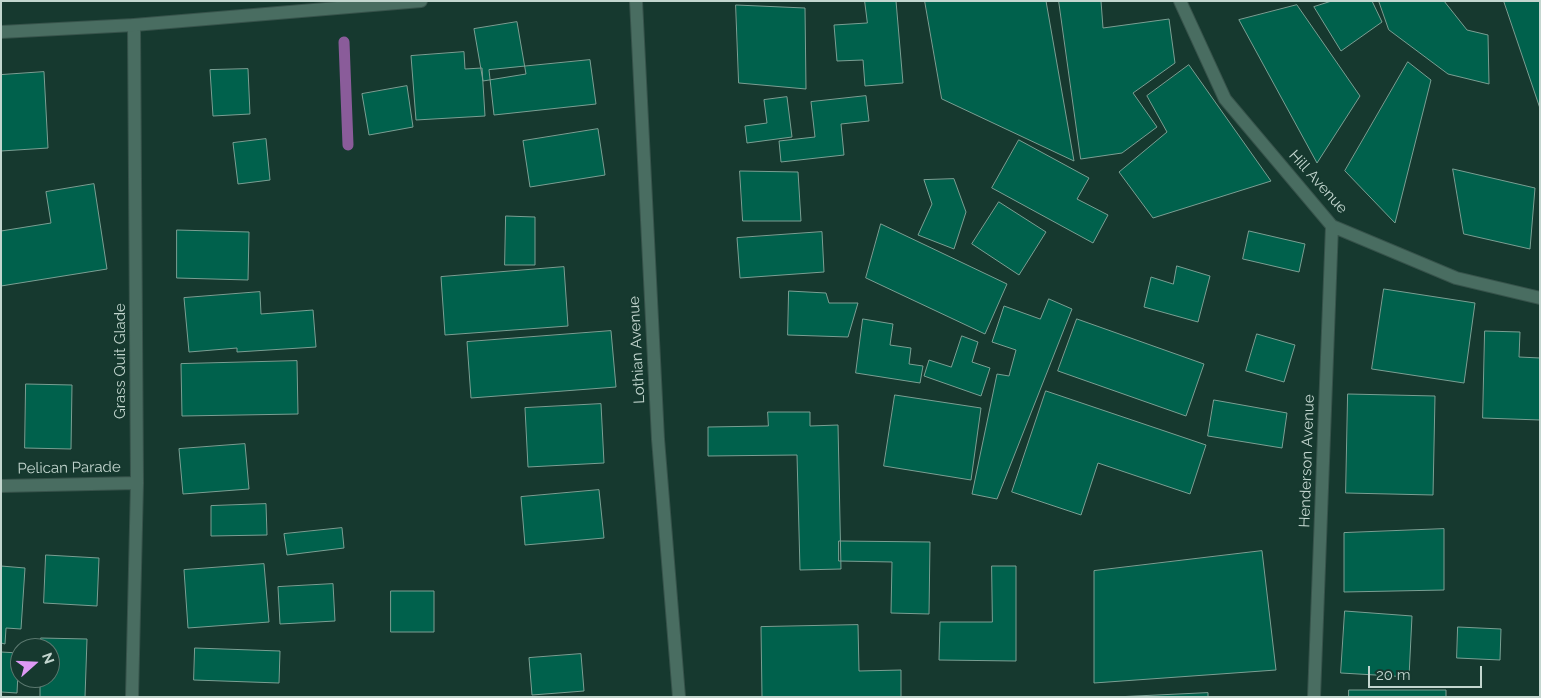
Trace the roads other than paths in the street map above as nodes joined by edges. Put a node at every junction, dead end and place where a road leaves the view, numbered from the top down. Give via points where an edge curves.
1 (421, 1) edge
2 (636, 1) edge
3 (1180, 1) edge
4 (134, 25) junction
5 (1, 32) edge
6 (1332, 226) junction
7 (1540, 298) edge
8 (137, 483) junction
9 (1, 486) edge
10 (132, 697) edge
11 (679, 697) edge
12 (1314, 697) edge

1 - 4 street
2 - 11 street, Lothian Avenue via 658,439
3 - 6 street, Hill Avenue via 1225,99
4 - 5 street
4 - 8 street, Grass Quit Glade
6 - 7 street, Hill Avenue via 1456,278
6 - 12 street, Henderson Avenue
8 - 9 street, Pelican Parade
8 - 10 street, Grass Quit Glade

